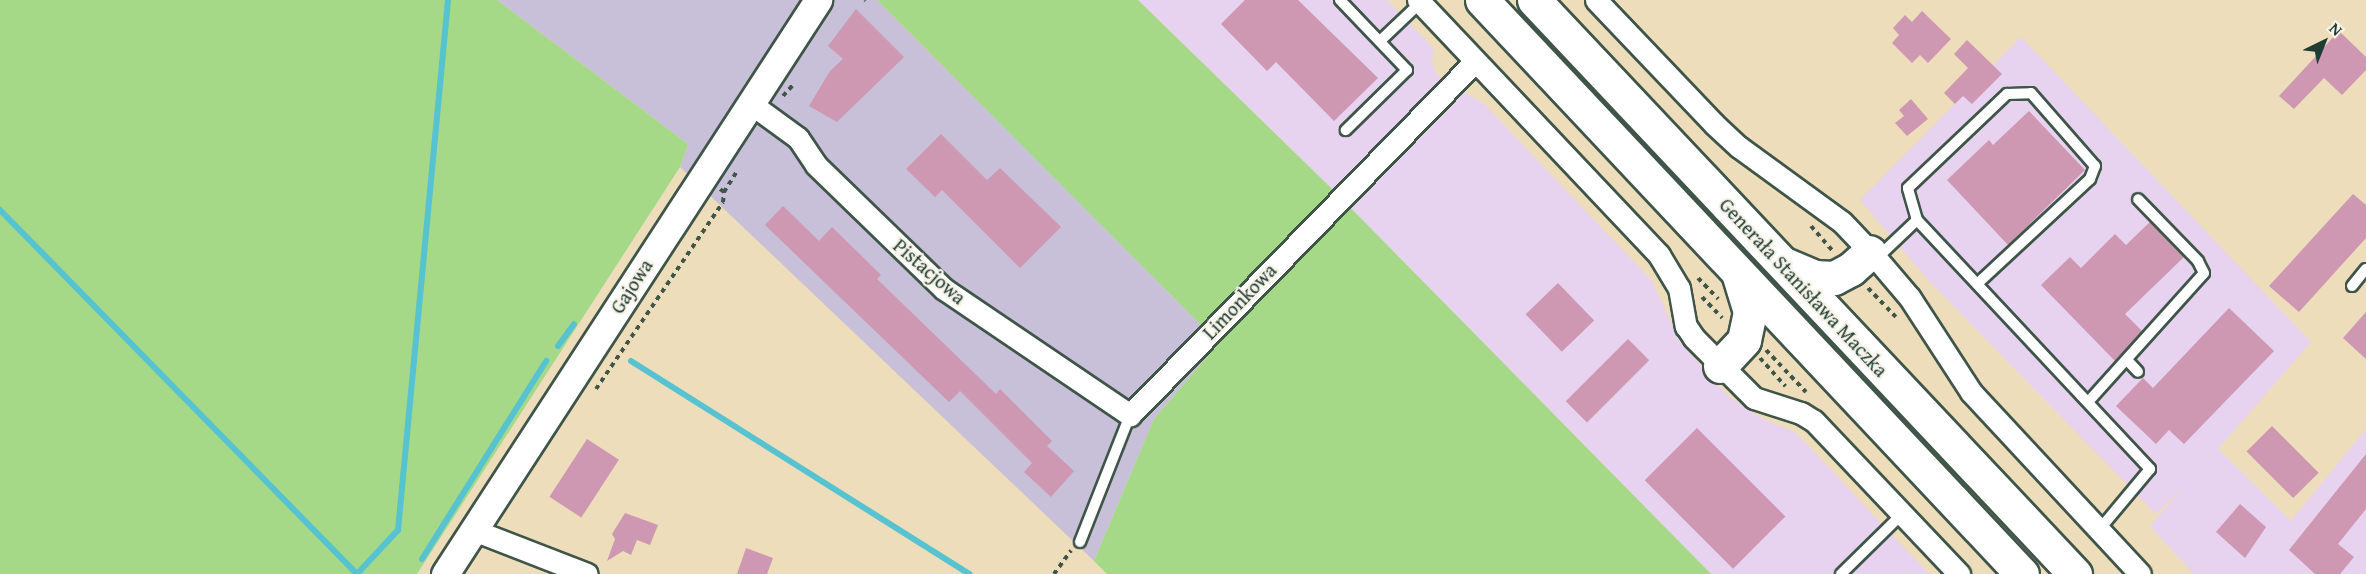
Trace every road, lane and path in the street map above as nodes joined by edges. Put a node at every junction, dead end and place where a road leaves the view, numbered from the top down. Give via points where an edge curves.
1 (818, 0) edge
2 (1340, 0) edge
3 (1482, 0) edge
4 (1533, 0) edge
5 (1596, 0) edge
6 (1419, 1) edge
7 (1380, 41) junction
8 (1475, 61) junction
9 (750, 104) junction
10 (1346, 130) dead end
11 (2138, 199) dead end
12 (723, 202) dead end
13 (1917, 220) junction
14 (1866, 260) junction
15 (1781, 263) junction
16 (1689, 268) dead end
17 (2366, 270) edge
18 (1738, 274) junction
19 (1977, 284) junction
20 (2352, 286) dead end
21 (1846, 332) junction
22 (1748, 335) junction
23 (1806, 345) junction
24 (2127, 360) junction
25 (1720, 366) junction
26 (2138, 372) dead end
27 (1812, 398) dead end
28 (589, 399) dead end
29 (2088, 402) junction
30 (1130, 415) junction
31 (1902, 514) junction
32 (471, 529) junction
33 (2099, 530) junction
34 (1080, 542) joint
35 (445, 574) edge
36 (587, 574) edge
37 (1054, 574) edge
38 (1841, 574) edge
39 (1959, 574) edge
40 (2022, 574) edge
41 (2075, 574) edge
42 (2140, 574) edge

1 - 9 street, Gajowa
2 - 7 lane
3 - 18 highway, Generała Stanisława Maczka
4 - 15 highway, Generała Stanisława Maczka
5 - 14 street via 1730,140 1842,222
6 - 7 lane
6 - 8 street
7 - 10 lane via 1407,70
8 - 25 street via 1659,255 1679,288 1686,326
8 - 30 street, Limonkowa
9 - 30 street, Pistacjowa via 798,138 816,165 944,289
9 - 32 street, Gajowa
11 - 24 lane via 2198,261 2204,273
12 - 28 path
13 - 14 lane
13 - 19 lane
13 - 19 lane via 1908,188 2007,94 2031,93 2095,166 2090,179
14 - 15 highway via 1834,278 1815,277
14 - 21 highway via 1843,288 1840,310
14 - 33 street via 1910,298 1971,392
15 - 21 highway, Generała Stanisława Maczka
16 - 22 path
17 - 20 lane
18 - 22 highway via 1750,312
18 - 23 highway, Generała Stanisława Maczka
19 - 29 lane
21 - 41 highway, Generała Stanisława Maczka
22 - 23 highway
22 - 25 highway
22 - 27 path
23 - 40 highway, Generała Stanisława Maczka
24 - 26 lane
24 - 29 lane
25 - 31 street via 1754,398 1808,417
29 - 33 lane via 2150,469
30 - 34 lane, Limonkowa
31 - 38 lane
31 - 39 street
32 - 35 street, Gajowa
32 - 36 street
33 - 42 street
34 - 37 path

